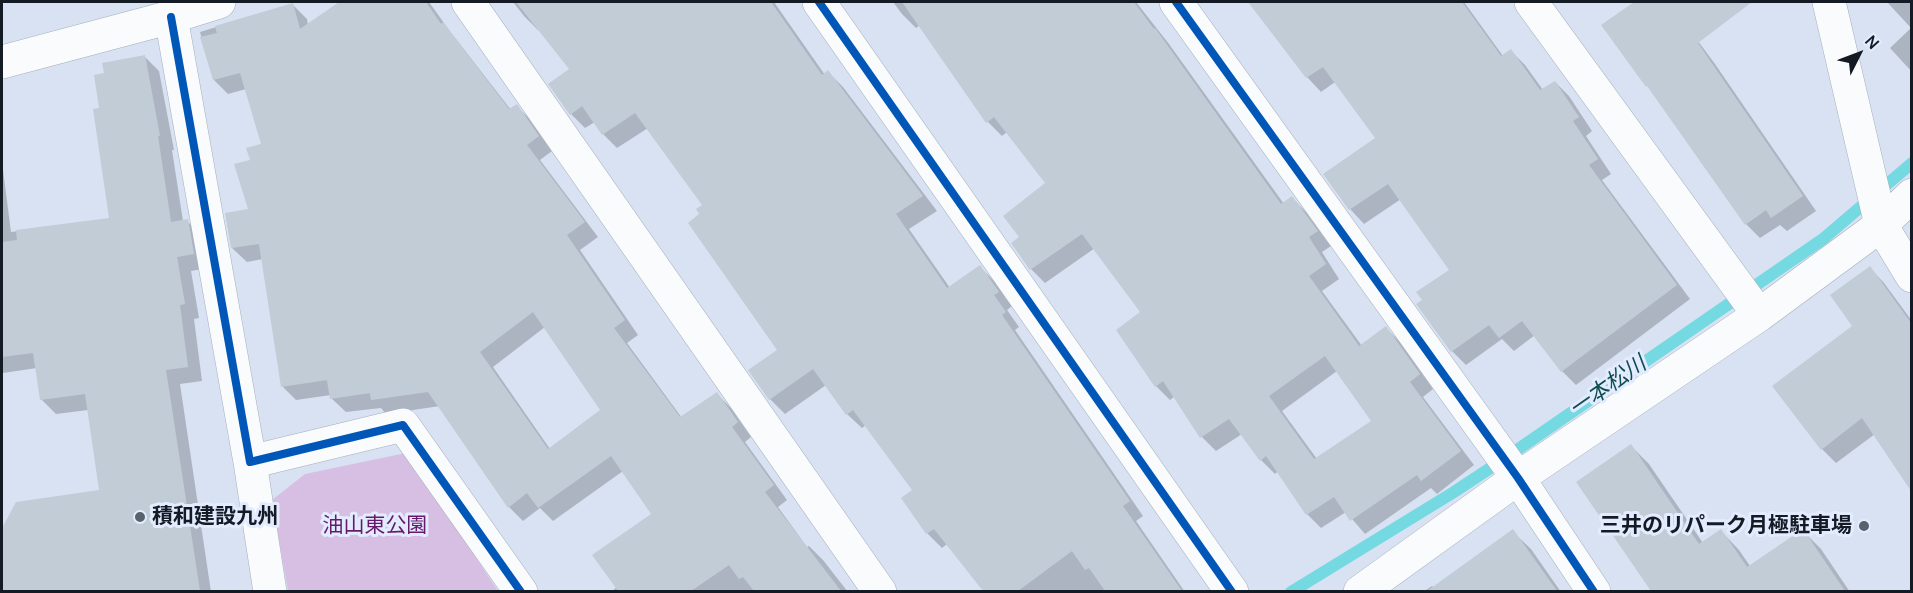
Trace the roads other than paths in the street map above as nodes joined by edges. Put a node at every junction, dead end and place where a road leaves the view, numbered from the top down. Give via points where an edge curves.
1 (219, 2) edge
2 (468, 2) edge
3 (819, 2) edge
4 (1176, 2) edge
5 (1531, 2) edge
6 (1829, 2) edge
7 (171, 17) junction
8 (2, 62) edge
9 (1911, 195) edge
10 (1879, 216) junction
11 (1911, 276) edge
12 (1753, 308) junction
13 (250, 462) junction
14 (1506, 462) junction
15 (270, 591) edge
16 (521, 591) edge
17 (880, 591) edge
18 (1232, 591) edge
19 (1360, 591) edge
20 (1594, 591) edge

1 - 7 street
2 - 17 street
3 - 18 street
4 - 14 street
5 - 12 street
6 - 10 street
7 - 8 street
7 - 13 street
9 - 10 street
10 - 11 street
10 - 12 street
12 - 14 street
13 - 15 street
13 - 16 street via 403,425
14 - 19 street
14 - 20 street

